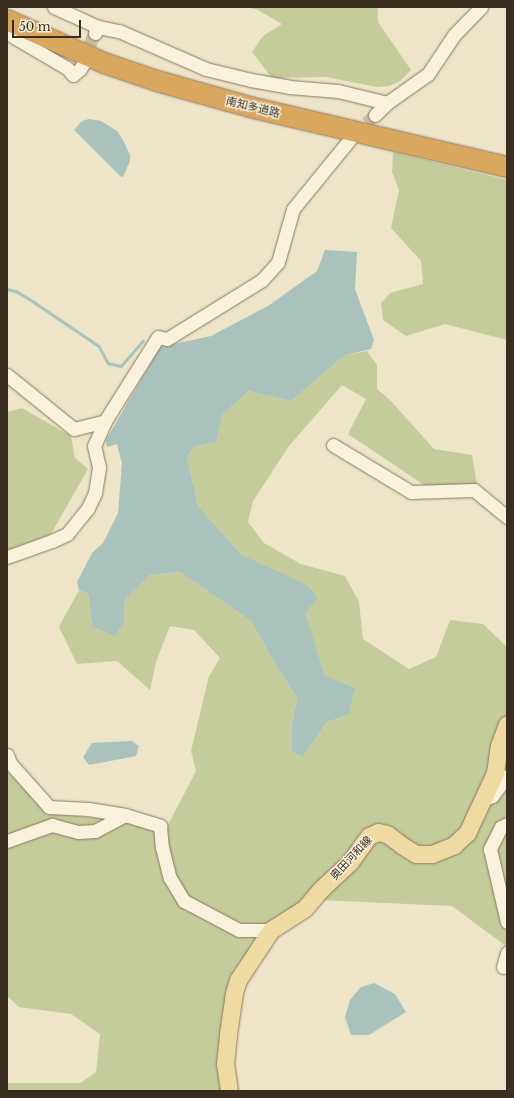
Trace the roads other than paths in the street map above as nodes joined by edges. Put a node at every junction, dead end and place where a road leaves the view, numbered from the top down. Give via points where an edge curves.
1 (12, 7) edge
2 (54, 7) edge
3 (481, 7) edge
4 (7, 20) edge
5 (7, 33) edge
6 (83, 64) tunnel mouth
7 (387, 103) junction
8 (375, 115) tunnel mouth
9 (350, 139) tunnel mouth
10 (507, 154) edge
11 (507, 167) edge
12 (7, 375) edge
13 (105, 421) junction
14 (333, 445) dead end
15 (507, 518) edge
16 (7, 558) edge
17 (507, 724) edge
18 (7, 755) edge
19 (507, 776) edge
20 (482, 800) junction
21 (126, 815) junction
22 (507, 824) edge
23 (7, 841) edge
24 (507, 922) edge
25 (271, 930) junction
26 (507, 953) edge
27 (503, 967) dead end
28 (229, 1091) edge

1 - 10 highway, 南知多道路 via 91,44 165,70 258,95
2 - 7 street via 97,30 119,31 206,69 289,87 338,91
3 - 7 street via 454,35 428,74
4 - 11 highway, 南知多道路 via 104,63 157,81 254,108
5 - 6 street via 67,68 73,75
7 - 8 street
9 - 13 street via 293,209 278,262 262,280 167,339 158,337
12 - 13 street via 74,428
13 - 16 street via 94,446 99,466 95,493 88,508 67,534
14 - 15 street via 411,492 474,490
17 - 20 main road, 奥田河和線 via 499,746 495,773
18 - 21 street via 10,763 49,807 88,809
19 - 20 street via 492,796
20 - 25 main road, 奥田河和線 via 467,833 454,845 432,854 416,854 387,834 378,832 370,836 350,862 305,908
21 - 23 street via 95,831 78,832 52,825
21 - 25 street via 160,826 162,847 170,878 184,901 239,930
22 - 24 street via 501,827 490,849
25 - 28 main road, 奥田河和線 via 238,980 234,993 225,1064
26 - 27 street

